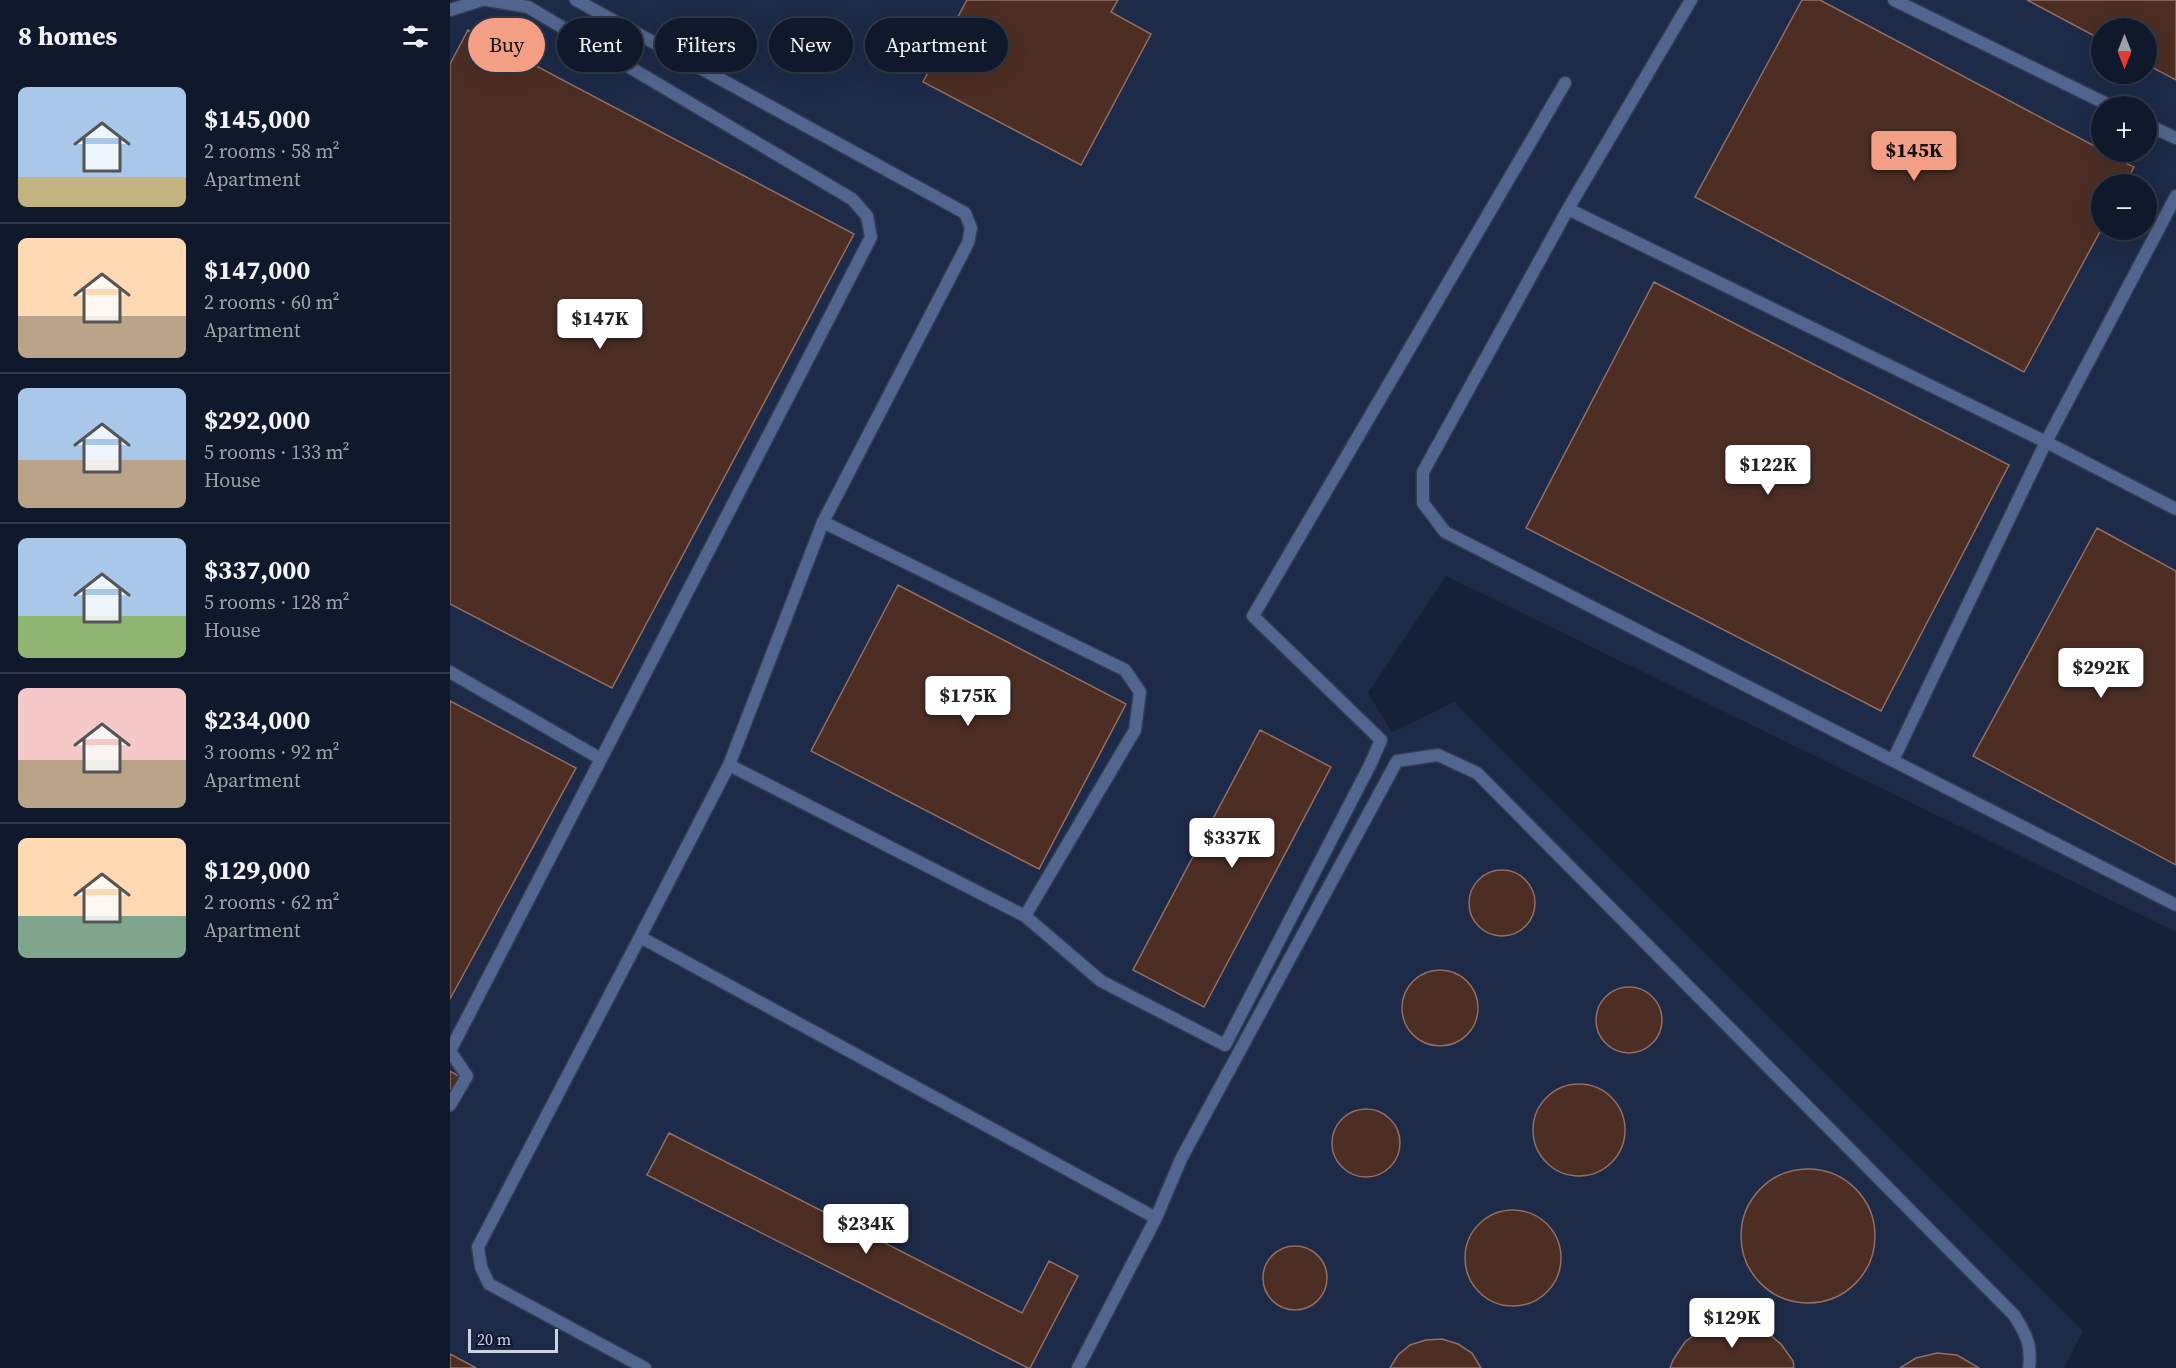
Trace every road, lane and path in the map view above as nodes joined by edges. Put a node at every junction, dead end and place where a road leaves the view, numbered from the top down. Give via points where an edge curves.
1 (484, 0) edge
2 (576, 0) edge
3 (1691, 0) edge
4 (1894, 0) edge
5 (450, 10) edge
6 (1565, 82) dead end
7 (2091, 96) edge
8 (2157, 129) edge
9 (2176, 138) edge
10 (2176, 196) edge
11 (1568, 209) junction
12 (2046, 442) junction
13 (2176, 510) edge
14 (823, 522) junction
15 (450, 672) edge
16 (602, 759) junction
17 (1893, 760) junction
18 (729, 765) junction
19 (2176, 905) edge
20 (1025, 916) junction
21 (640, 937) junction
22 (450, 1105) edge
23 (1156, 1218) junction
24 (637, 1366) edge
25 (1078, 1368) edge
26 (2029, 1368) edge

1 - 5 lane
1 - 16 lane via 528,7 852,199 867,216 871,237
2 - 14 lane via 965,213 971,228 968,243
3 - 11 lane
4 - 7 lane
6 - 20 lane via 1252,616 1381,740 1225,1045 1101,981
8 - 9 lane
10 - 12 lane
11 - 12 lane
11 - 17 lane via 1423,472 1423,502 1445,532
12 - 13 lane
12 - 17 lane
14 - 18 lane
14 - 20 lane via 1125,670 1140,692 1136,730
15 - 16 lane
16 - 22 lane via 450,1051 467,1076
17 - 19 lane
18 - 20 lane
18 - 21 lane
21 - 23 lane
21 - 24 lane via 478,1247 481,1268 489,1284
23 - 25 lane
23 - 26 lane via 1181,1159 1397,760 1438,755 1477,773 2014,1315 2027,1336

